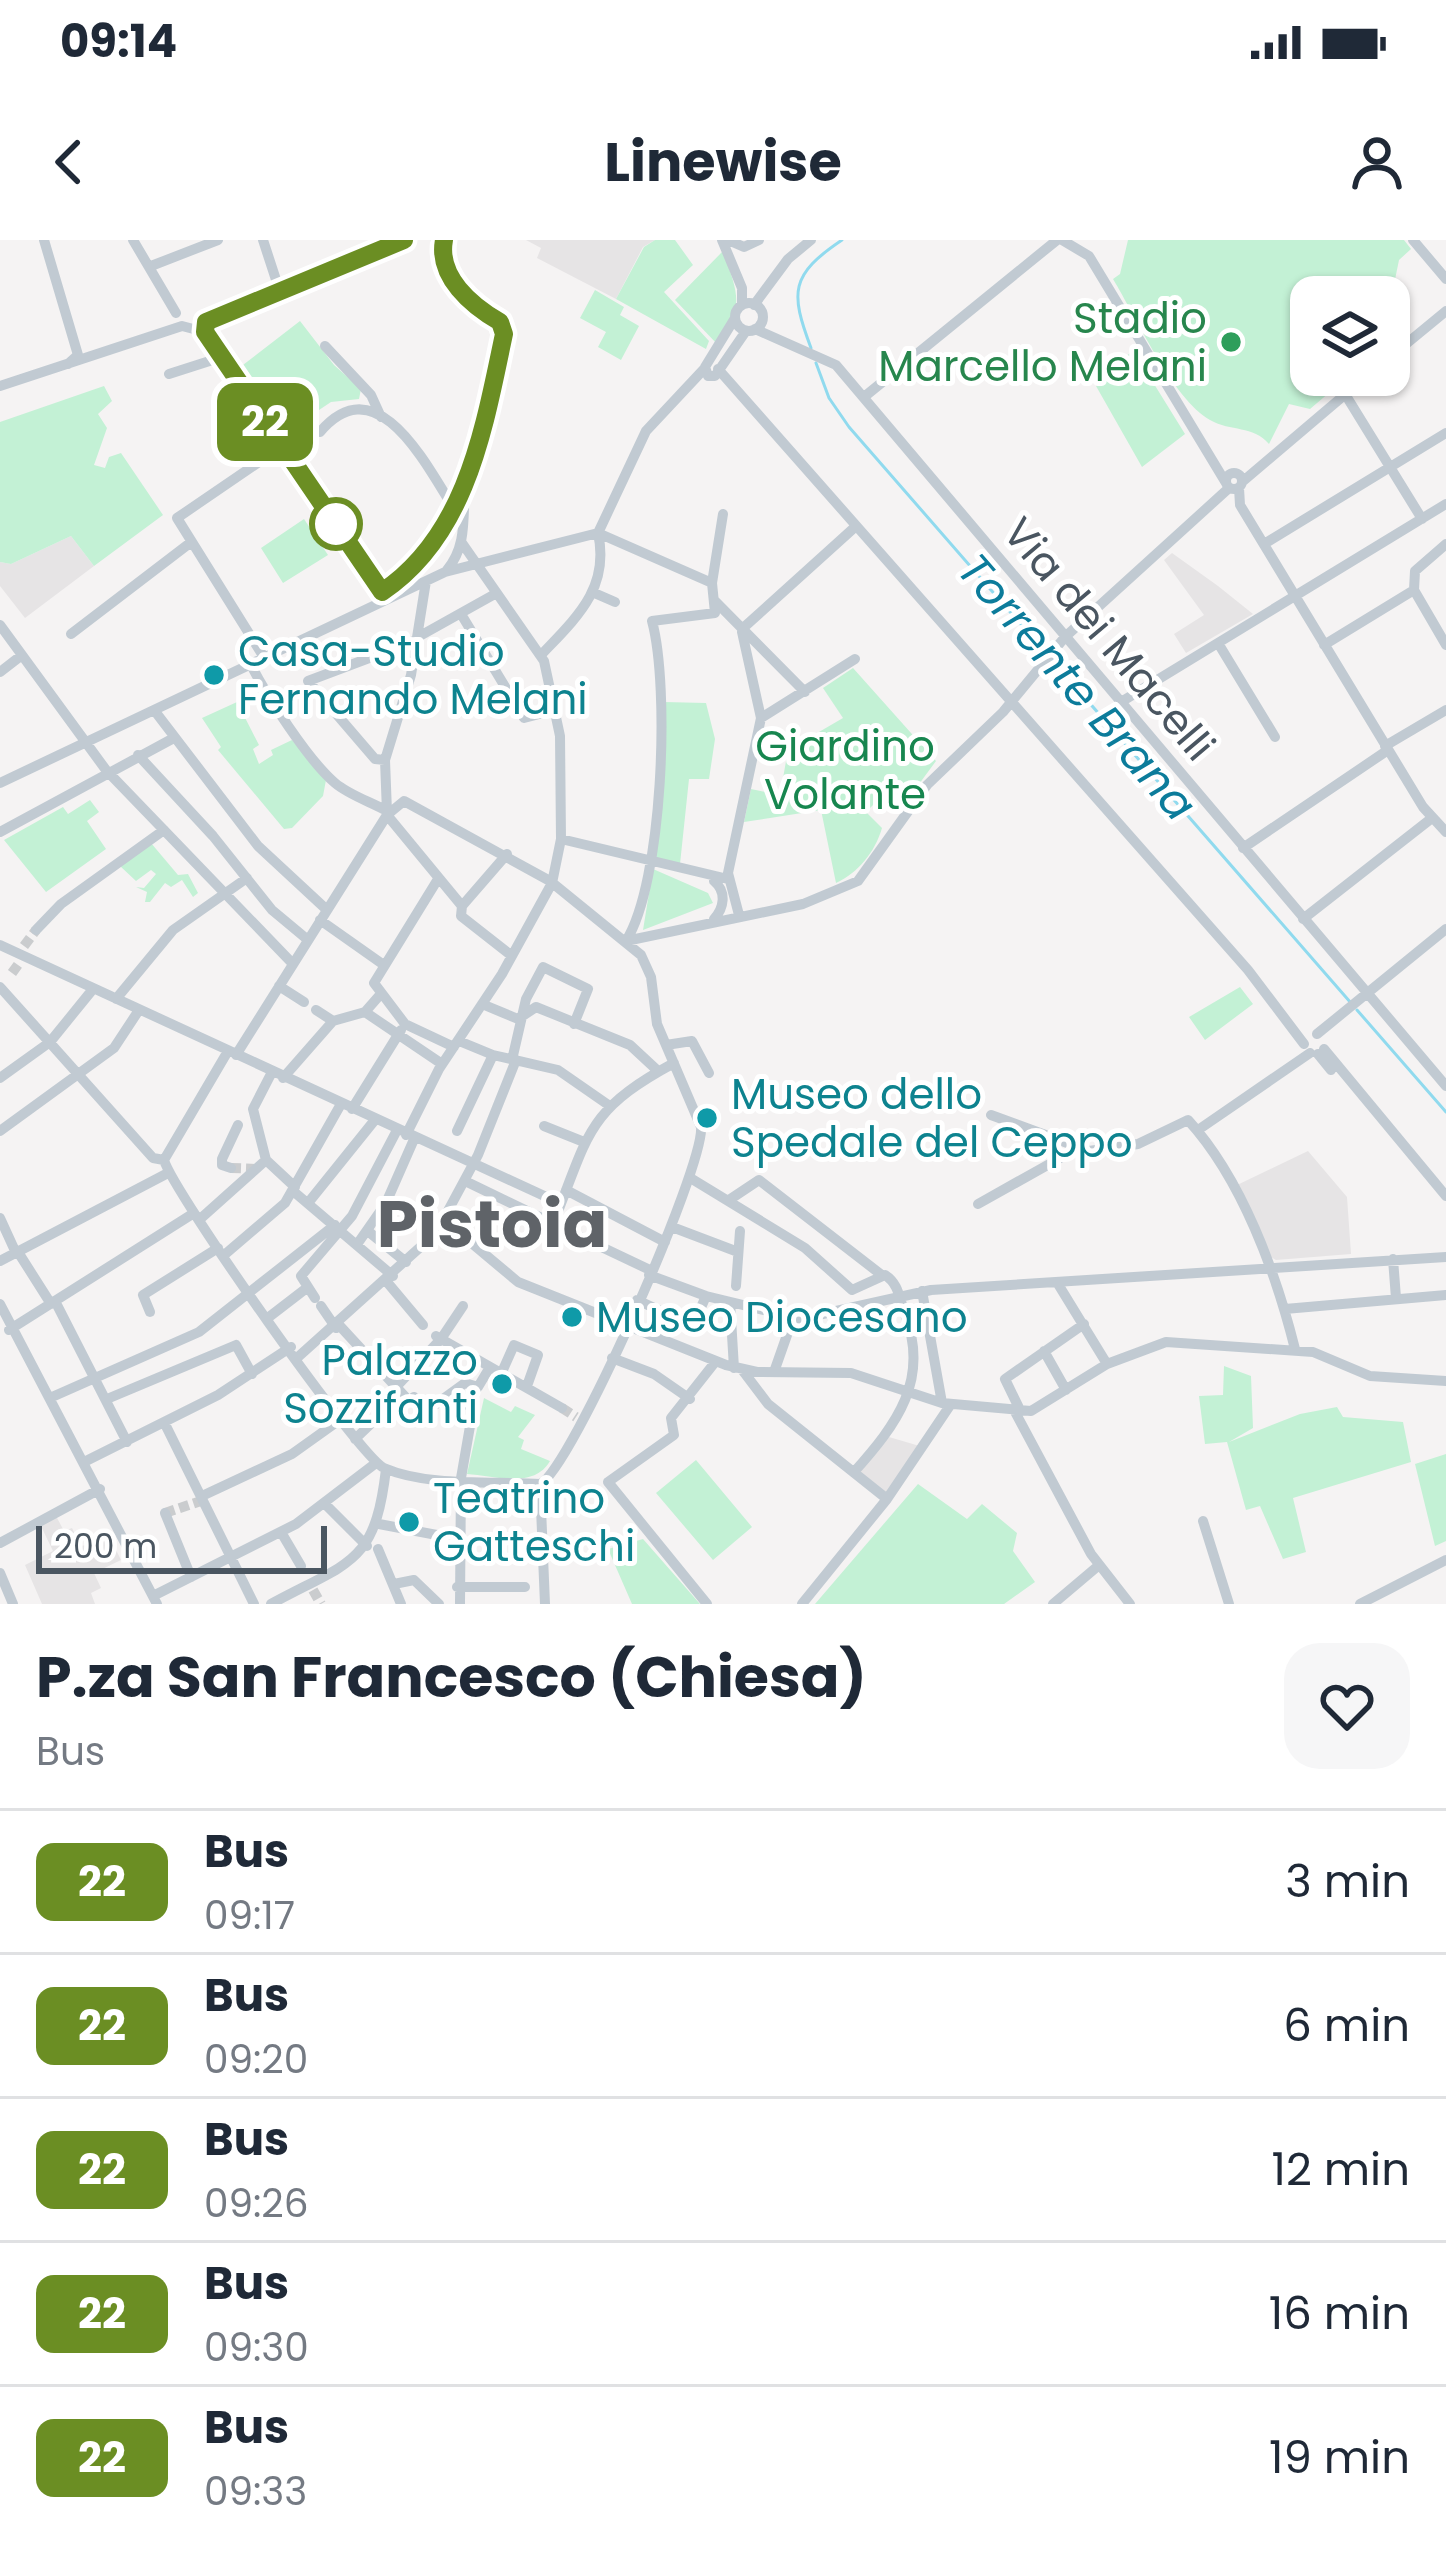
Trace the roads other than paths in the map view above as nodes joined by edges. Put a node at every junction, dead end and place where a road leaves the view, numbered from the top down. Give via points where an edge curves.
1 (44, 240) edge
2 (133, 240) edge
3 (218, 240) edge
4 (263, 240) edge
5 (404, 240) edge
6 (725, 240) edge
7 (759, 240) edge
8 (812, 240) edge
9 (1060, 240) edge
10 (1413, 240) edge
11 (1084, 242) edge
12 (440, 243) edge
13 (151, 266) junction
14 (1446, 279) edge
15 (279, 289) junction
16 (748, 305) junction
17 (1446, 311) edge
18 (176, 313) dead end
19 (735, 318) junction
20 (751, 330) junction
21 (205, 332) junction
22 (1410, 341) edge
23 (326, 346) dead end
24 (78, 355) junction
25 (222, 357) junction
26 (92, 358) junction
27 (65, 366) junction
28 (712, 371) junction
29 (169, 374) dead end
30 (0, 386) edge
31 (1343, 396) edge
32 (1346, 396) edge
33 (864, 397) junction
34 (381, 417) junction
35 (320, 432) dead end
36 (1446, 433) edge
37 (282, 449) junction
38 (1390, 468) junction
39 (306, 473) dead end
40 (1234, 483) junction
41 (1222, 500) junction
42 (1446, 504) edge
43 (1240, 505) junction
44 (723, 514) dead end
45 (1422, 519) junction
46 (464, 522) junction
47 (855, 527) junction
48 (598, 533) junction
49 (190, 543) junction
50 (462, 543) junction
51 (1264, 544) junction
52 (1446, 544) edge
53 (480, 563) junction
54 (445, 572) junction
55 (426, 581) junction
56 (712, 583) junction
57 (1414, 590) junction
58 (592, 592) junction
59 (495, 594) junction
60 (1295, 596) junction
61 (713, 599) junction
62 (615, 602) dead end
63 (461, 614) junction
64 (0, 625) edge
65 (742, 628) junction
66 (71, 634) dead end
67 (417, 639) junction
68 (1061, 641) junction
69 (1218, 643) junction
70 (1324, 645) junction
71 (1446, 645) edge
72 (22, 655) junction
73 (542, 655) junction
74 (265, 659) junction
75 (855, 659) dead end
76 (251, 664) junction
77 (0, 671) edge
78 (805, 692) junction
79 (1121, 702) junction
80 (1011, 703) junction
81 (154, 710) junction
82 (555, 710) junction
83 (1446, 710) edge
84 (761, 718) junction
85 (1275, 737) dead end
86 (172, 739) junction
87 (84, 742) junction
88 (1387, 748) junction
89 (138, 755) junction
90 (385, 760) junction
91 (106, 770) junction
92 (0, 783) edge
93 (387, 813) junction
94 (1432, 818) junction
95 (164, 830) junction
96 (0, 832) edge
97 (1446, 832) edge
98 (561, 839) junction
99 (1243, 848) junction
100 (507, 854) junction
101 (649, 863) junction
102 (247, 878) junction
103 (438, 879) junction
104 (728, 879) junction
105 (712, 880) junction
106 (552, 883) junction
107 (224, 892) junction
108 (462, 906) junction
109 (272, 910) junction
110 (324, 915) junction
111 (739, 915) junction
112 (714, 919) junction
113 (1303, 919) junction
114 (257, 927) junction
115 (1446, 929) edge
116 (35, 930) tunnel mouth
117 (308, 940) junction
118 (626, 941) junction
119 (0, 945) edge
120 (512, 956) junction
121 (19, 958) junction
122 (381, 963) junction
123 (293, 964) junction
124 (279, 986) junction
125 (0, 987) edge
126 (93, 989) junction
127 (379, 996) junction
128 (1364, 998) junction
129 (116, 999) junction
130 (304, 1002) dead end
131 (482, 1004) junction
132 (139, 1010) junction
133 (316, 1010) dead end
134 (365, 1012) junction
135 (523, 1012) junction
136 (333, 1021) junction
137 (569, 1022) junction
138 (401, 1029) junction
139 (313, 1038) junction
140 (50, 1042) junction
141 (456, 1044) junction
142 (1315, 1044) junction
143 (666, 1045) junction
144 (326, 1050) dead end
145 (232, 1053) junction
146 (493, 1055) junction
147 (514, 1060) junction
148 (674, 1063) junction
149 (442, 1064) junction
150 (658, 1072) junction
151 (709, 1073) dead end
152 (78, 1074) junction
153 (278, 1075) junction
154 (0, 1078) edge
155 (1444, 1079) edge
156 (607, 1104) junction
157 (346, 1107) junction
158 (992, 1114) dead end
159 (245, 1117) junction
160 (374, 1121) junction
161 (544, 1126) dead end
162 (3, 1128) edge
163 (1198, 1130) junction
164 (458, 1132) dead end
165 (406, 1135) junction
166 (584, 1142) junction
167 (1078, 1148) junction
168 (266, 1160) junction
169 (380, 1164) junction
170 (473, 1165) junction
171 (166, 1167) junction
172 (231, 1168) dead end
173 (402, 1170) junction
174 (692, 1179) junction
175 (465, 1181) junction
176 (294, 1189) junction
177 (566, 1190) junction
178 (1446, 1196) edge
179 (311, 1199) junction
180 (729, 1200) junction
181 (386, 1203) junction
182 (978, 1204) dead end
183 (197, 1217) junction
184 (0, 1218) edge
185 (549, 1222) junction
186 (441, 1224) junction
187 (342, 1226) junction
188 (672, 1228) junction
189 (740, 1231) dead end
190 (369, 1232) junction
191 (665, 1242) junction
192 (358, 1244) junction
193 (16, 1250) junction
194 (314, 1250) junction
195 (220, 1252) junction
196 (738, 1252) junction
197 (1446, 1257) edge
198 (1393, 1259) junction
199 (0, 1262) edge
200 (406, 1262) junction
201 (1267, 1266) junction
202 (650, 1272) junction
203 (883, 1276) junction
204 (390, 1279) junction
205 (1058, 1284) junction
206 (922, 1291) junction
207 (250, 1292) junction
208 (1446, 1294) edge
209 (897, 1295) junction
210 (706, 1296) junction
211 (315, 1297) junction
212 (734, 1298) junction
213 (1396, 1298) junction
214 (638, 1300) junction
215 (53, 1302) junction
216 (0, 1304) edge
217 (463, 1306) dead end
218 (1285, 1309) junction
219 (150, 1312) dead end
220 (673, 1316) junction
221 (269, 1317) junction
222 (793, 1318) junction
223 (423, 1324) dead end
224 (626, 1324) junction
225 (1084, 1324) junction
226 (338, 1326) junction
227 (11, 1329) junction
228 (439, 1338) junction
229 (663, 1339) junction
230 (1294, 1349) junction
231 (1044, 1351) junction
232 (294, 1352) junction
233 (612, 1358) junction
234 (716, 1361) junction
235 (1107, 1364) junction
236 (496, 1369) junction
237 (738, 1369) junction
238 (777, 1372) junction
239 (95, 1374) junction
240 (252, 1374) junction
241 (1446, 1381) edge
242 (527, 1386) junction
243 (1066, 1390) junction
244 (403, 1393) junction
245 (911, 1393) junction
246 (453, 1394) junction
247 (52, 1397) junction
248 (107, 1399) junction
249 (690, 1399) junction
250 (946, 1403) junction
251 (432, 1407) dead end
252 (562, 1408) tunnel mouth
253 (1017, 1410) junction
254 (340, 1419) junction
255 (165, 1424) junction
256 (356, 1439) junction
257 (127, 1442) junction
258 (86, 1461) junction
259 (381, 1466) junction
260 (854, 1472) junction
261 (461, 1478) junction
262 (540, 1484) junction
263 (100, 1490) junction
264 (202, 1499) junction
265 (887, 1499) junction
266 (325, 1504) junction
267 (165, 1513) dead end
268 (1203, 1521) dead end
269 (379, 1524) junction
270 (281, 1532) junction
271 (458, 1539) junction
272 (0, 1543) edge
273 (373, 1545) junction
274 (233, 1558) junction
275 (1446, 1560) edge
276 (1098, 1566) junction
277 (0, 1573) edge
278 (191, 1577) junction
279 (308, 1579) junction
280 (394, 1584) junction
281 (535, 1587) junction
282 (457, 1588) junction
283 (155, 1600) edge
284 (13, 1604) edge
285 (254, 1604) edge
286 (271, 1604) edge
287 (401, 1604) edge
288 (439, 1604) edge
289 (460, 1604) edge
290 (549, 1604) edge
291 (706, 1604) edge
292 (802, 1604) edge
293 (1053, 1604) edge
294 (1130, 1604) edge
295 (1228, 1604) edge
296 (1360, 1604) edge

1 - 24 street
2 - 13 street
3 - 13 street
4 - 15 street
5 - 15 street
6 - 7 street via 744,247
6 - 16 street
8 - 16 street
9 - 11 street
9 - 33 street
10 - 14 street
11 - 40 street
12 - 46 street via 470,304 504,329 467,472
13 - 18 street
15 - 21 street via 210,316
16 - 19 street
16 - 20 street via 762,316
17 - 22 street
19 - 20 street
19 - 28 street
20 - 28 street
20 - 33 street, Via dei Macelli via 827,358
21 - 25 street
21 - 26 street via 182,326
23 - 34 street
24 - 26 street
24 - 27 street
25 - 29 street
25 - 37 street
26 - 27 street
27 - 30 street
28 - 47 street
28 - 48 street via 642,437
31 - 40 street
32 - 38 street
33 - 68 street, Via dei Macelli
34 - 35 street via 346,414
34 - 46 street via 420,451
36 - 38 street
37 - 39 street
37 - 49 street via 181,512 177,521
38 - 45 street
38 - 51 street
40 - 41 street
40 - 43 street
41 - 43 street
41 - 68 street
42 - 45 street
43 - 51 street
44 - 56 street
45 - 60 street
46 - 50 street
47 - 65 street
47 - 80 street
48 - 53 street
48 - 56 street
48 - 58 street via 604,562
49 - 66 street
49 - 74 street
50 - 53 street
50 - 54 street
51 - 60 street
52 - 57 street via 1415,572
53 - 54 street
53 - 59 street
54 - 55 street
55 - 67 street
55 - 74 street
56 - 61 street
57 - 70 street
57 - 71 street
58 - 62 street
58 - 73 street
59 - 63 street
59 - 73 street
60 - 69 street
60 - 70 street
61 - 65 street
61 - 101 street via 715,613 652,621 661,711
63 - 67 street
63 - 82 street via 523,715
64 - 72 street
65 - 78 street
65 - 84 street
67 - 90 street
67 - 90 street via 308,681 375,759
68 - 79 street, Via dei Macelli
68 - 80 street
69 - 79 street
69 - 85 street
70 - 88 street
72 - 77 street
72 - 87 street
73 - 82 street
74 - 76 street
75 - 78 street
76 - 81 street
76 - 93 street via 274,709 336,784
78 - 84 street
79 - 99 street, Via dei Macelli
80 - 111 street via 928,785 858,881 817,901
80 - 142 street
81 - 86 street
81 - 87 street
82 - 98 street
83 - 88 street
84 - 104 street
86 - 89 street
86 - 110 street
87 - 91 street
87 - 92 street
88 - 94 street
88 - 99 street
89 - 91 street
89 - 102 street
90 - 93 street
91 - 95 street
91 - 96 street
93 - 100 street via 404,801
93 - 103 street
93 - 110 street
94 - 97 street
94 - 113 street
95 - 107 street
95 - 116 street
98 - 101 street
98 - 106 street
99 - 113 street, Via dei Macelli
100 - 106 street
100 - 108 street
101 - 105 street
101 - 118 street
102 - 107 street
102 - 109 street
103 - 108 street
103 - 122 street
104 - 105 street
104 - 111 street
105 - 112 street via 723,905
106 - 118 street
106 - 120 street
107 - 114 street
107 - 129 street via 173,930
108 - 120 street via 463,918
109 - 114 street
109 - 117 street
110 - 117 street
110 - 122 street
111 - 112 street
112 - 118 street
113 - 128 street, Via dei Macelli
114 - 123 street
115 - 128 street
117 - 123 street
118 - 143 street via 648,967
119 - 121 street
120 - 131 street
121 - 125 street
121 - 126 street
122 - 127 street
123 - 124 street
124 - 130 street
124 - 145 street
125 - 140 street
126 - 129 street
126 - 140 street
127 - 134 street
127 - 138 street
128 - 142 street
128 - 155 street, Via dei Macelli
129 - 132 street
131 - 135 street
131 - 141 street
132 - 145 street
132 - 152 street via 114,1048
133 - 136 street
134 - 136 street
134 - 138 street
135 - 137 street via 536,1007
135 - 137 street via 543,967 587,993
135 - 147 street
136 - 139 street
137 - 150 street via 630,1045
138 - 141 street
138 - 149 street
138 - 157 street
139 - 144 street
139 - 153 street
140 - 152 street
140 - 154 street
141 - 146 street
141 - 149 street
142 - 163 street
142 - 178 street
143 - 148 street
143 - 151 street via 692,1040
145 - 153 street
145 - 171 street
146 - 147 street
146 - 164 street
147 - 156 street via 558,1070
147 - 170 street
148 - 150 street
148 - 174 street via 701,1127
149 - 165 street
150 - 156 street
152 - 162 street
152 - 171 street
153 - 157 street
153 - 159 street
156 - 166 street
157 - 160 street
157 - 176 street
158 - 167 street
159 - 168 street
159 - 172 street via 224,1154 222,1165
160 - 165 street
160 - 179 street
161 - 166 street
163 - 167 street via 1185,1119 1138,1144
163 - 201 street
165 - 169 street
165 - 170 street
165 - 173 street
166 - 177 street
167 - 182 street
168 - 176 street
168 - 183 street
169 - 173 street
169 - 187 street
170 - 175 street
170 - 185 street via 553,1200
171 - 183 street
171 - 193 street
173 - 181 street
174 - 180 street
174 - 188 street
175 - 185 street
175 - 186 street
176 - 179 street
176 - 195 street
177 - 185 street
177 - 191 street
179 - 187 street
180 - 203 street via 854,1291
180 - 203 street via 759,1180
181 - 186 street
181 - 190 street
183 - 195 street
183 - 215 street
184 - 193 street
185 - 202 street
186 - 200 street
186 - 224 street via 518,1282
187 - 192 street
187 - 194 street
188 - 191 street
188 - 196 street
189 - 196 street
190 - 192 street
190 - 200 street
191 - 202 street
192 - 204 street
193 - 199 street
193 - 215 street
194 - 207 street
194 - 211 street via 301,1276
195 - 207 street
195 - 219 street via 143,1295
196 - 212 street
197 - 198 street
198 - 201 street
198 - 213 street
200 - 204 street
201 - 205 street
201 - 218 street
202 - 210 street
202 - 214 street
203 - 209 street via 898,1286
204 - 223 street
204 - 226 street
205 - 206 street
205 - 225 street
206 - 209 street
206 - 250 street
207 - 221 street
207 - 239 street via 199,1332
208 - 213 street
209 - 222 street
209 - 245 street via 913,1338
210 - 212 street
210 - 220 street via 693,1326
211 - 221 street
211 - 226 street
212 - 222 street
212 - 237 street
213 - 218 street
214 - 220 street
214 - 224 street
215 - 227 street
215 - 239 street
216 - 227 street
217 - 228 street
218 - 230 street
220 - 229 street
221 - 232 street
222 - 238 street
224 - 229 street
224 - 233 street
225 - 231 street
225 - 235 street
226 - 232 street
226 - 244 street
227 - 247 street
228 - 236 street
228 - 244 street
229 - 234 street
230 - 235 street via 1166,1342
230 - 241 street via 1370,1376
231 - 243 street
231 - 253 street via 1003,1383
232 - 240 street
232 - 254 street
233 - 249 street
233 - 262 street via 563,1464
234 - 237 street
234 - 249 street
235 - 243 street
236 - 242 street
236 - 242 street via 514,1345 538,1354
236 - 246 street via 478,1387 465,1383
237 - 238 street
237 - 260 street via 768,1404
238 - 245 street via 851,1373
239 - 247 street
239 - 248 street
240 - 248 street via 236,1345
240 - 255 street
242 - 252 street
243 - 253 street via 1031,1411
244 - 256 street
245 - 250 street
245 - 260 street
246 - 251 street
246 - 261 street via 473,1409
247 - 258 street
248 - 257 street
249 - 291 street via 671,1418 670,1440 608,1482
250 - 253 street
250 - 265 street
253 - 276 street
254 - 256 street
254 - 264 street via 280,1461
255 - 257 street
255 - 264 street
256 - 259 street
257 - 258 street
258 - 263 street
259 - 261 street
259 - 266 street
259 - 269 street
260 - 265 street
261 - 262 street
261 - 271 street
262 - 281 street
263 - 272 street
263 - 283 street
264 - 274 street
265 - 292 street
266 - 270 street
266 - 273 street
267 - 278 street
268 - 295 street
269 - 271 street
269 - 273 street
270 - 274 street
270 - 279 street
271 - 282 street
273 - 279 street
273 - 280 street
274 - 278 street
274 - 285 street
275 - 296 street
276 - 293 street
276 - 294 street
277 - 284 street
278 - 283 street
279 - 286 street
280 - 287 street
280 - 288 street via 416,1581
281 - 282 street
281 - 290 street
282 - 289 street

